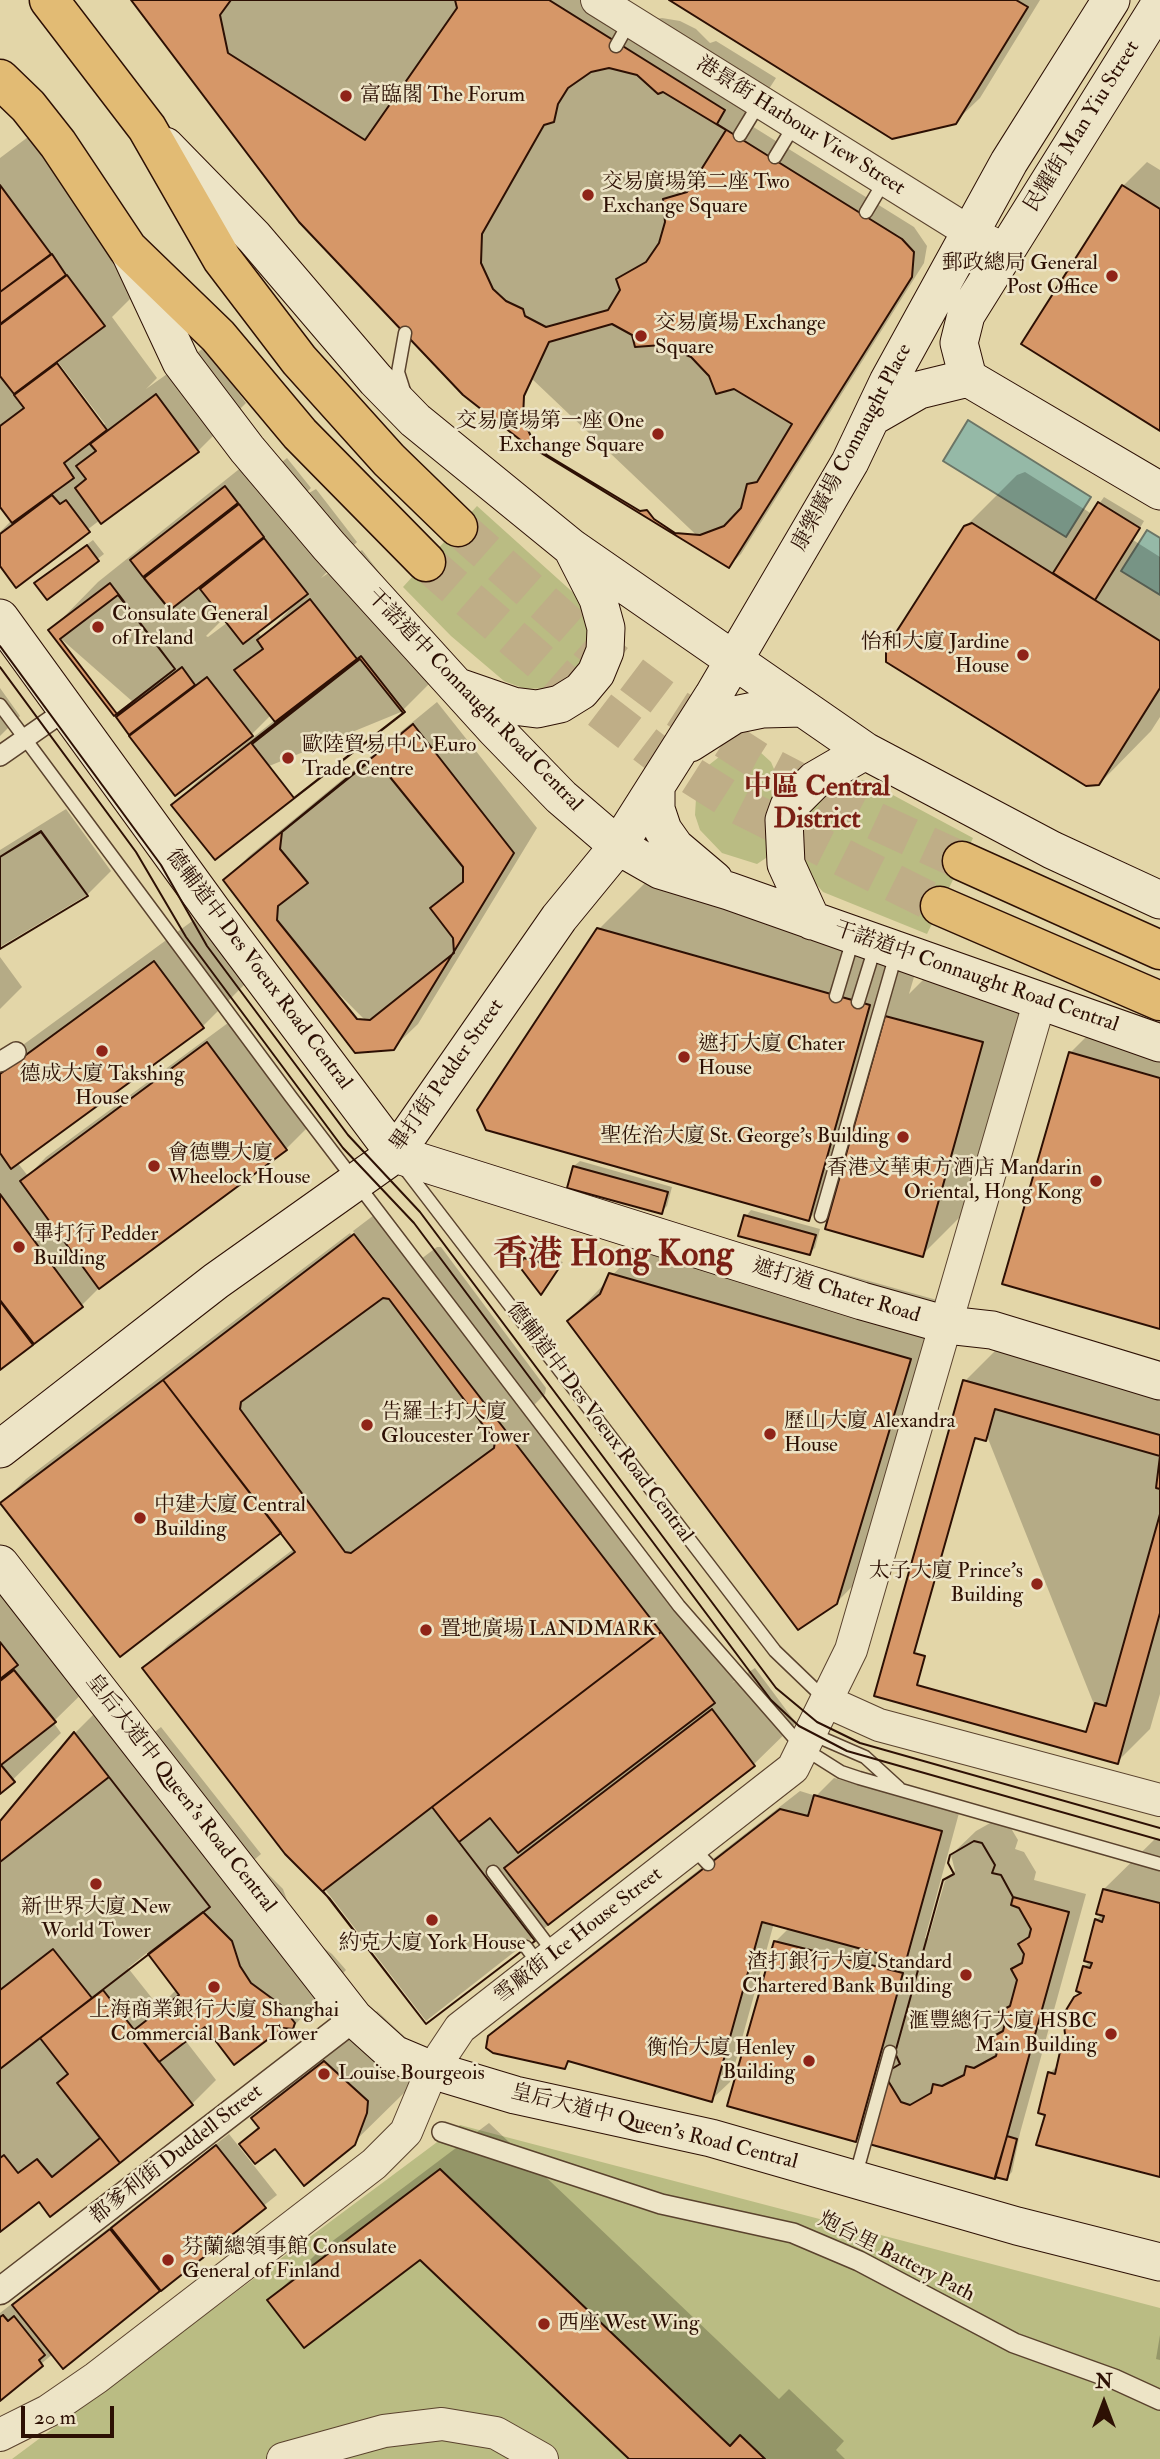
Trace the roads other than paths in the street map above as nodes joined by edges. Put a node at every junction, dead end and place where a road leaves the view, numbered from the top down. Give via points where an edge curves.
1 (49, 0) edge
2 (597, 0) edge
3 (1111, 0) edge
4 (1160, 5) edge
5 (0, 79) edge
6 (760, 102) junction
7 (795, 124) junction
8 (148, 128) junction
9 (740, 135) dead end
10 (775, 157) dead end
11 (886, 180) junction
12 (866, 212) dead end
13 (971, 233) junction
14 (128, 249) junction
15 (1006, 250) junction
16 (405, 333) dead end
17 (968, 378) junction
18 (872, 417) junction
19 (415, 420) junction
20 (1160, 491) edge
21 (458, 527) tunnel mouth
22 (572, 548) junction
23 (426, 562) tunnel mouth
24 (0, 618) edge
25 (734, 662) junction
26 (460, 688) junction
27 (0, 705) edge
28 (803, 708) junction
29 (66, 709) junction
30 (25, 739) junction
31 (865, 751) junction
32 (677, 753) junction
33 (0, 756) edge
34 (656, 787) junction
35 (618, 846) junction
36 (962, 861) tunnel mouth
37 (729, 891) junction
38 (1160, 900) edge
39 (940, 906) tunnel mouth
40 (812, 921) junction
41 (875, 943) junction
42 (1160, 950) edge
43 (836, 996) dead end
44 (1040, 1000) junction
45 (1160, 1000) edge
46 (858, 1002) dead end
47 (1160, 1043) edge
48 (395, 1154) junction
49 (356, 1181) junction
50 (821, 1216) dead end
51 (952, 1309) junction
52 (1160, 1381) edge
53 (0, 1449) edge
54 (0, 1564) edge
55 (828, 1702) junction
56 (800, 1737) junction
57 (902, 1791) junction
58 (1160, 1801) edge
59 (1160, 1864) edge
60 (493, 1872) dead end
61 (540, 1956) junction
62 (354, 2018) junction
63 (890, 2052) dead end
64 (432, 2070) junction
65 (442, 2132) dead end
66 (855, 2178) junction
67 (1160, 2262) edge
68 (0, 2291) edge
69 (1160, 2400) edge
70 (0, 2435) edge
71 (284, 2459) edge
72 (542, 2459) edge

1 - 8 main road
2 - 6 street, 港景街 Harbour View Street via 623,34
3 - 13 main road, 民耀街 Man Yiu Street via 1009,162
4 - 15 main road, 民耀街 Man Yiu Street
5 - 14 main road, 干諾道中 Connaught Road Central via 58,144
6 - 7 street, 港景街 Harbour View Street
6 - 9 lane
7 - 10 lane
7 - 11 street, 港景街 Harbour View Street
8 - 19 main road via 254,237
8 - 21 main road via 222,259 299,360 389,460
11 - 12 lane
11 - 13 street, 港景街 Harbour View Street
13 - 15 street, 港景街 Harbour View Street
13 - 18 main road, 康樂廣場 Connaught Place
14 - 23 main road, 干諾道中 Connaught Road Central via 218,336 338,474
14 - 26 main road, 干諾道中 Connaught Road Central via 181,362 329,546
15 - 17 main road via 960,328 960,356
16 - 19 lane via 398,372
17 - 18 main road via 919,390
17 - 20 main road
18 - 25 main road, 康樂廣場 Connaught Place
19 - 22 main road
22 - 25 main road
22 - 26 main road via 598,599 606,628 605,651 596,673 571,698 537,709
24 - 29 main road, 德輔道中 Des Voeux Road Central
25 - 28 main road
25 - 32 main road, 畢打街 Pedder Street
26 - 35 main road, 干諾道中 Connaught Road Central via 561,797
27 - 30 lane
28 - 31 main road
28 - 32 main road via 734,715
29 - 30 street
29 - 48 main road, 德輔道中 Des Voeux Road Central
30 - 33 street
30 - 49 lane
31 - 38 main road via 1052,850
31 - 40 main road via 815,780 798,794 786,813 782,835 786,864
32 - 34 main road, 畢打街 Pedder Street
34 - 35 main road, 畢打街 Pedder Street
34 - 37 main road via 656,809 674,847
35 - 37 main road, 干諾道中 Connaught Road Central via 660,870
35 - 48 main road, 畢打街 Pedder Street via 559,918
36 - 42 main road
37 - 40 main road, 干諾道中 Connaught Road Central
39 - 45 main road, 干諾道中 Connaught Road Central
40 - 41 main road, 干諾道中 Connaught Road Central
41 - 43 lane
41 - 44 main road, 干諾道中 Connaught Road Central
41 - 46 lane
41 - 50 lane
44 - 47 main road, 干諾道中 Connaught Road Central
44 - 51 street, 雪廠街 Ice House Street
48 - 49 main road, 畢打街 Pedder Street
48 - 51 main road, 遮打道 Chater Road
48 - 55 lane, 德輔道中 Des Voeux Road Central via 775,1651
49 - 53 main road, 畢打街 Pedder Street via 168,1317
49 - 56 lane via 679,1606 760,1703
51 - 52 main road, 遮打道 Chater Road via 992,1331
51 - 55 street, 雪廠街 Ice House Street via 851,1650
54 - 62 main road, 皇后大道中 Queen's Road Central
55 - 56 street, 雪廠街 Ice House Street
55 - 58 street, 德輔道中 Des Voeux Road Central via 879,1725
56 - 57 lane via 841,1772
56 - 57 lane via 865,1757
56 - 61 street, 雪廠街 Ice House Street via 793,1768 700,1856
57 - 59 lane
60 - 61 lane
61 - 64 street, 雪廠街 Ice House Street via 460,2028
62 - 64 main road, 皇后大道中 Queen's Road Central via 394,2054
62 - 68 street, 都爹利街 Duddell Street
63 - 66 lane
64 - 66 main road, 皇后大道中 Queen's Road Central via 515,2095 711,2138
64 - 70 street, 雪廠街 Ice House Street via 406,2132 374,2164 85,2386
65 - 69 street, 炮台里 Battery Path via 661,2204 803,2236 1014,2343
66 - 67 main road, 皇后大道中 Queen's Road Central
71 - 72 street via 384,2431 442,2424 496,2433

